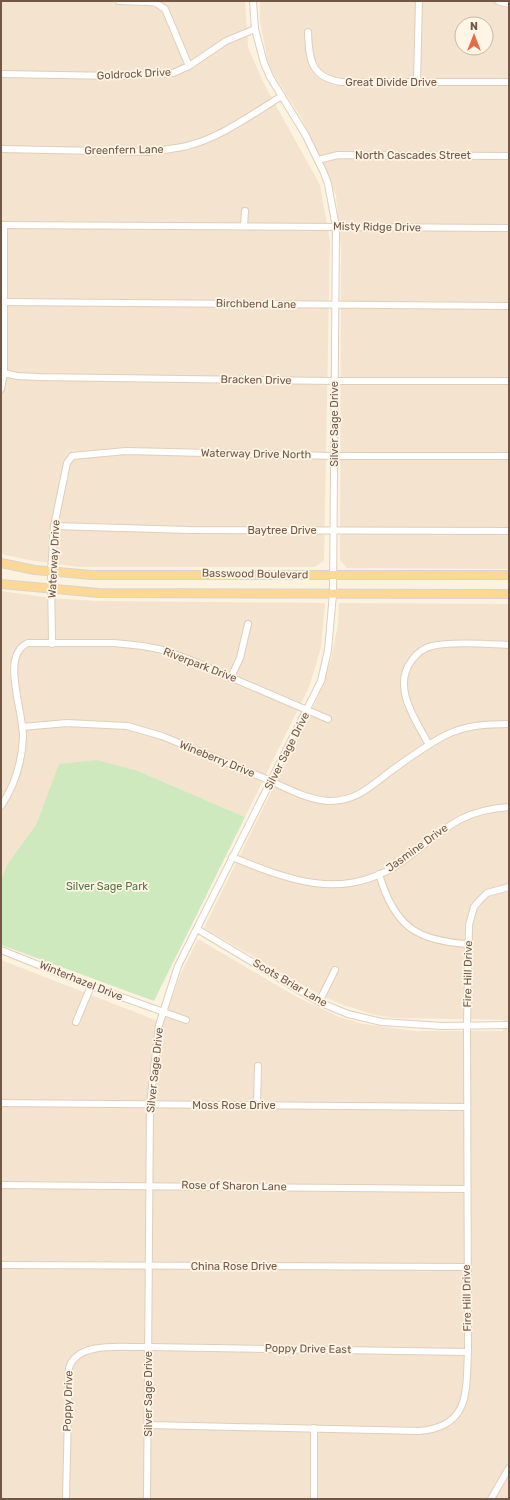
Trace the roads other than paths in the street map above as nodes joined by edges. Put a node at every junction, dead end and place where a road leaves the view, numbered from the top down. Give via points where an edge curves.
1 (119, 1) edge
2 (253, 1) edge
3 (419, 1) edge
4 (498, 1) edge
5 (509, 4) edge
6 (255, 29) junction
7 (308, 32) dead end
8 (189, 66) junction
9 (1, 74) edge
10 (417, 81) junction
11 (509, 82) edge
12 (282, 96) junction
13 (1, 149) edge
14 (509, 156) edge
15 (318, 160) junction
16 (245, 211) dead end
17 (3, 226) edge
18 (244, 226) junction
19 (336, 227) junction
20 (509, 228) edge
21 (3, 302) junction
22 (335, 305) junction
23 (509, 306) edge
24 (4, 373) junction
25 (334, 381) junction
26 (509, 381) edge
27 (1, 389) edge
28 (75, 455) joint
29 (334, 456) junction
30 (509, 456) edge
31 (54, 526) junction
32 (334, 530) junction
33 (509, 530) edge
34 (1, 563) edge
35 (51, 572) junction
36 (333, 575) junction
37 (509, 575) edge
38 (1, 584) edge
39 (52, 590) junction
40 (333, 594) junction
41 (509, 594) edge
42 (248, 624) dead end
43 (52, 644) junction
44 (509, 645) edge
45 (230, 677) junction
46 (308, 710) junction
47 (328, 720) dead end
48 (509, 724) edge
49 (22, 727) junction
50 (429, 745) junction
51 (271, 781) junction
52 (1, 806) edge
53 (509, 807) edge
54 (232, 857) junction
55 (379, 874) junction
56 (509, 887) edge
57 (197, 929) junction
58 (468, 944) junction
59 (1, 950) edge
60 (335, 970) dead end
61 (91, 986) junction
62 (319, 1002) junction
63 (162, 1012) junction
64 (186, 1020) dead end
65 (76, 1022) dead end
66 (467, 1024) junction
67 (509, 1025) edge
68 (258, 1066) dead end
69 (1, 1103) edge
70 (150, 1104) junction
71 (257, 1105) junction
72 (467, 1107) junction
73 (1, 1185) edge
74 (150, 1186) junction
75 (467, 1188) junction
76 (1, 1265) edge
77 (149, 1266) junction
78 (466, 1267) junction
79 (148, 1347) junction
80 (468, 1352) junction
81 (148, 1425) junction
82 (314, 1428) junction
83 (509, 1468) edge
84 (66, 1499) edge
85 (147, 1499) edge
86 (314, 1499) edge
87 (491, 1499) edge

1 - 8 street via 156,3 165,9
2 - 6 street, Silver Sage Drive
3 - 10 street
4 - 5 street
6 - 8 street, Goldrock Drive via 226,41
6 - 12 street, Silver Sage Drive via 264,63
7 - 10 street, Great Divide Drive via 315,68 324,78 342,82
8 - 9 street, Goldrock Drive via 161,75
10 - 11 street, Great Divide Drive
12 - 13 street, Greenfern Lane via 221,133 188,146 148,152
12 - 15 street, Silver Sage Drive
14 - 15 street, North Cascades Street via 338,155
15 - 19 street, Silver Sage Drive via 328,184
16 - 18 street
17 - 18 street, Misty Ridge Drive
17 - 21 street
18 - 19 street, Misty Ridge Drive
19 - 20 street, Misty Ridge Drive
19 - 22 street, Silver Sage Drive
21 - 22 street, Birchbend Lane
21 - 24 street
22 - 23 street, Birchbend Lane
22 - 25 street, Silver Sage Drive
24 - 25 street, Bracken Drive via 38,377
24 - 27 street
25 - 26 street, Bracken Drive
25 - 29 street, Silver Sage Drive
28 - 29 street, Waterway Drive North via 126,451
28 - 31 street, Waterway Drive via 67,464
29 - 30 street, Waterway Drive North
29 - 32 street, Silver Sage Drive
31 - 32 street, Baytree Drive via 190,530
31 - 35 street, Waterway Drive
32 - 33 street, Baytree Drive
32 - 36 street, Silver Sage Drive
34 - 35 main road, Basswood Boulevard
35 - 36 main road, Basswood Boulevard via 92,575
35 - 39 street, Waterway Drive
36 - 37 main road, Basswood Boulevard
36 - 40 street, Silver Sage Drive
38 - 39 main road, Basswood Boulevard
39 - 40 main road, Basswood Boulevard via 106,594
39 - 43 street, Waterway Drive
40 - 41 main road, Basswood Boulevard
40 - 46 street, Silver Sage Drive via 328,650 321,681
42 - 45 street via 240,658
43 - 45 street, Riverpark Drive via 114,643 143,646 188,659
43 - 49 street, Riverpark Drive via 28,643 16,649 11,658 10,672
44 - 50 street via 432,645 416,655 405,673 404,688 410,710
45 - 46 street, Riverpark Drive
46 - 47 street, Riverpark Drive
46 - 51 street, Silver Sage Drive
48 - 50 street, Wineberry Drive via 460,729
49 - 51 street, Wineberry Drive via 67,723 127,726 162,736
49 - 52 street via 18,772
50 - 51 street, Wineberry Drive via 363,793 339,800 317,799 299,794
51 - 54 street, Silver Sage Drive
53 - 55 street, Jasmine Drive via 478,811 451,823 400,863
54 - 55 street, Jasmine Drive via 302,882 350,882 365,880
54 - 57 street, Silver Sage Drive
55 - 58 street via 388,900 405,924 415,932 437,940
56 - 58 street, Fire Hill Drive via 487,893 474,907 469,925
57 - 62 street, Scots Briar Lane
57 - 63 street, Silver Sage Drive via 178,966
58 - 66 street, Fire Hill Drive
59 - 61 street, Winterhazel Drive
60 - 62 street
61 - 63 street, Winterhazel Drive
61 - 65 street
62 - 66 street, Scots Briar Lane via 348,1014 382,1022 442,1026
63 - 64 street, Winterhazel Drive
63 - 70 street, Silver Sage Drive
66 - 67 street, Scots Briar Lane
66 - 72 street, Fire Hill Drive
68 - 71 street
69 - 70 street, Moss Rose Drive
70 - 71 street, Moss Rose Drive
70 - 74 street, Silver Sage Drive
71 - 72 street, Moss Rose Drive
72 - 75 street, Fire Hill Drive
73 - 74 street, Rose of Sharon Lane
74 - 75 street, Rose of Sharon Lane
74 - 77 street, Silver Sage Drive
75 - 78 street, Fire Hill Drive
76 - 77 street, China Rose Drive
77 - 78 street, China Rose Drive
77 - 79 street, Silver Sage Drive
78 - 80 street, Fire Hill Drive
79 - 80 street, Poppy Drive East
79 - 81 street, Silver Sage Drive
79 - 84 street, Poppy Drive via 96,1348 83,1352 70,1363 67,1392
80 - 82 street, Fire Hill Drive via 464,1403 440,1428 419,1431
81 - 82 street, Fire Hill Drive
81 - 85 street, Silver Sage Drive
82 - 86 street
83 - 87 street

